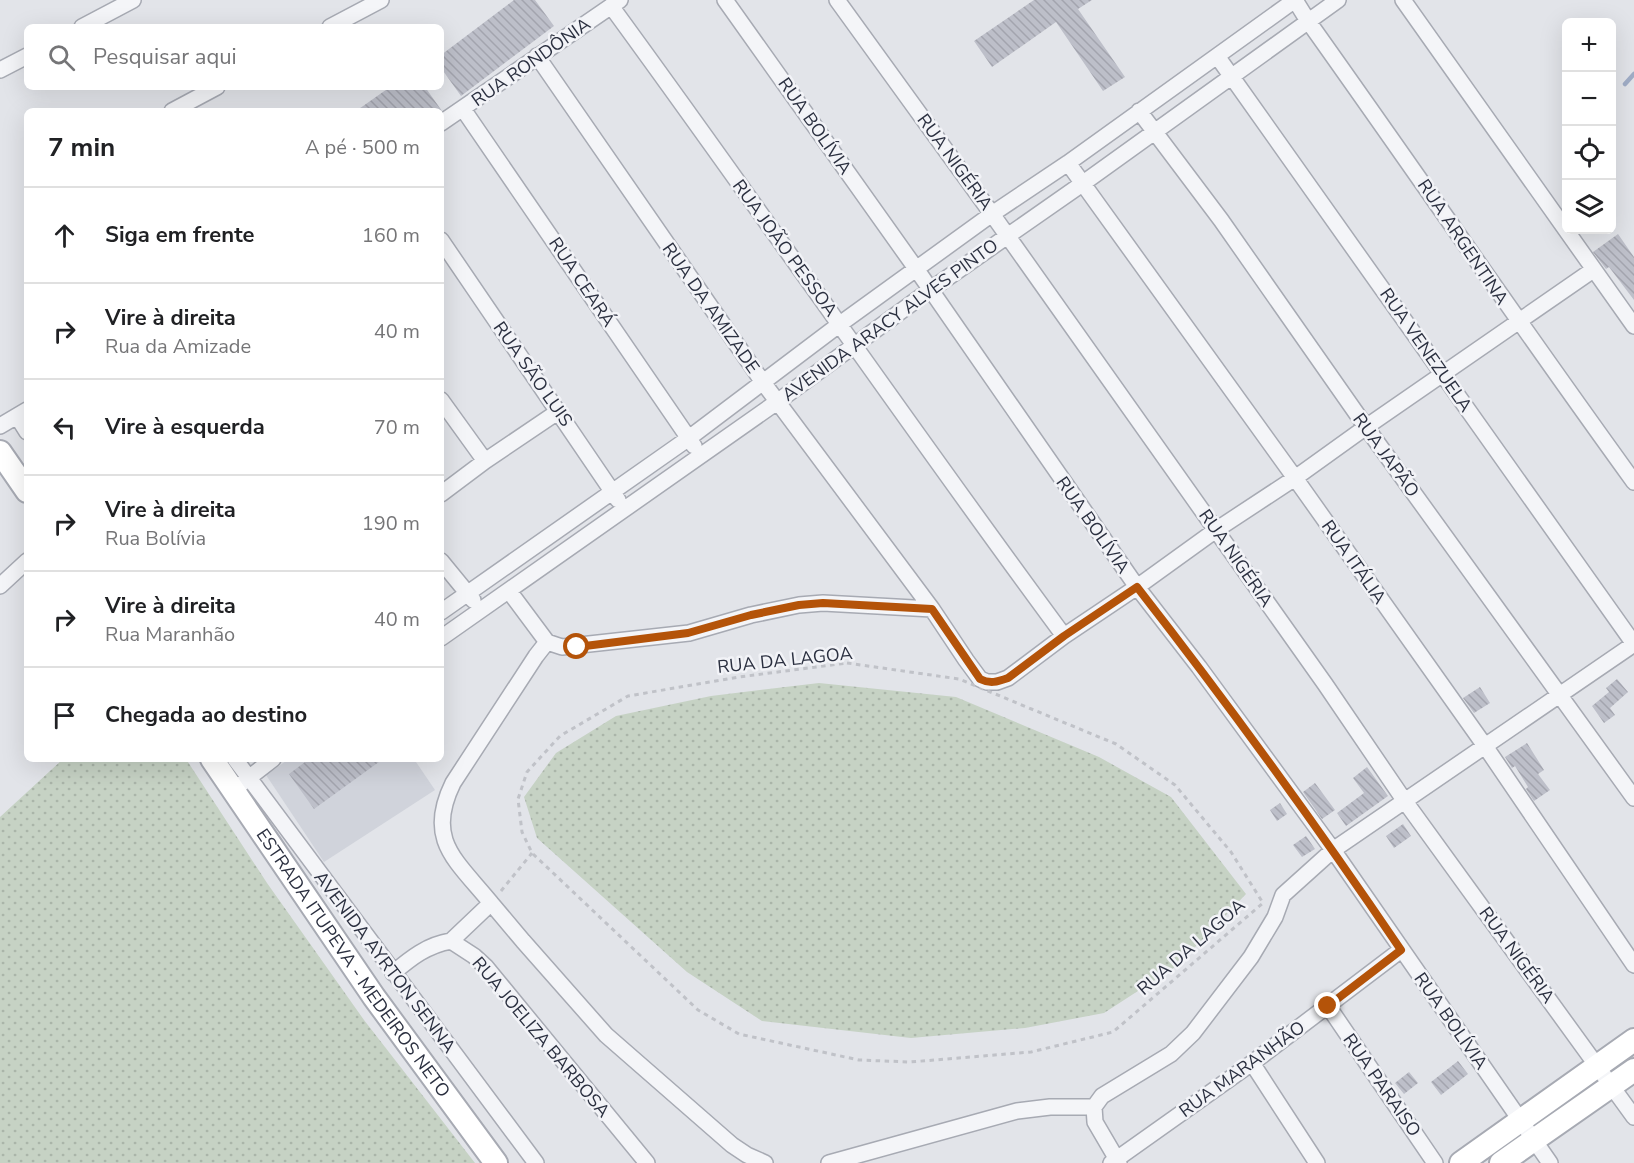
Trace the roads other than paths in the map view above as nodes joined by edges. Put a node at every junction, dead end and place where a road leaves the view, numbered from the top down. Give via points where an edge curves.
1 (133, 0) edge
2 (381, 0) edge
3 (725, 0) edge
4 (837, 0) edge
5 (1295, 0) edge
6 (1338, 0) edge
7 (1403, 0) edge
8 (616, 3) edge
9 (1308, 21) junction
10 (88, 24) edge
11 (336, 24) edge
12 (537, 56) junction
13 (1217, 56) junction
14 (24, 58) edge
15 (0, 70) edge
16 (1232, 76) junction
17 (212, 90) edge
18 (178, 108) edge
19 (463, 109) junction
20 (1139, 111) junction
21 (444, 121) edge
22 (1154, 131) junction
23 (1068, 163) junction
24 (1082, 184) junction
25 (992, 214) junction
26 (1008, 235) junction
27 (444, 244) edge
28 (917, 270) junction
29 (1593, 270) junction
30 (930, 290) junction
31 (1519, 323) junction
32 (840, 324) junction
33 (1634, 326) edge
34 (855, 346) junction
35 (1443, 373) junction
36 (762, 381) junction
37 (777, 402) junction
38 (444, 404) edge
39 (559, 411) junction
40 (22, 413) edge
41 (0, 426) edge
42 (1366, 427) junction
43 (689, 438) junction
44 (0, 452) edge
45 (701, 456) junction
46 (485, 462) junction
47 (1295, 478) junction
48 (1634, 482) edge
49 (24, 487) edge
50 (444, 492) edge
51 (612, 492) junction
52 (625, 510) junction
53 (1216, 530) junction
54 (24, 564) edge
55 (444, 565) edge
56 (0, 586) edge
57 (1137, 587) junction
58 (509, 591) junction
59 (468, 594) junction
60 (482, 609) junction
61 (932, 609) junction
62 (444, 610) edge
63 (444, 636) edge
64 (1064, 636) junction
65 (547, 642) junction
66 (1634, 644) edge
67 (1559, 695) junction
68 (1485, 746) junction
69 (225, 762) edge
70 (269, 762) edge
71 (241, 784) junction
72 (1634, 798) edge
73 (1404, 800) junction
74 (1333, 850) junction
75 (491, 903) junction
76 (451, 941) junction
77 (1401, 950) junction
78 (1634, 965) edge
79 (393, 973) junction
80 (1328, 1006) junction
81 (1634, 1040) edge
82 (1252, 1063) junction
83 (1596, 1065) junction
84 (1634, 1070) edge
85 (1612, 1086) junction
86 (1094, 1107) junction
87 (1634, 1117) edge
88 (1521, 1119) junction
89 (1534, 1140) junction
90 (1115, 1162) edge
91 (496, 1163) edge
92 (536, 1163) edge
93 (647, 1163) edge
94 (765, 1163) edge
95 (829, 1163) edge
96 (1317, 1163) edge
97 (1436, 1163) edge
98 (1461, 1163) edge
99 (1502, 1163) edge
100 (1550, 1163) edge

1 - 10 street
2 - 11 street
3 - 28 street, RUA BOLÍVIA
4 - 25 street, RUA NIGÉRIA
5 - 9 street, RUA ARGENTINA
5 - 13 street, AVENIDA ARACY ALVES PINTO
6 - 9 street, AVENIDA ARACY ALVES PINTO
7 - 29 street
8 - 12 street, RUA RONDÔNIA
8 - 32 street, RUA JOÃO PESSOA
9 - 16 street, AVENIDA ARACY ALVES PINTO
9 - 31 street, RUA ARGENTINA
12 - 19 street, RUA RONDÔNIA
12 - 36 street, RUA DA AMIZADE
13 - 16 street, RUA VENEZUELA
13 - 20 street, AVENIDA ARACY ALVES PINTO
14 - 15 street
16 - 22 street, AVENIDA ARACY ALVES PINTO
16 - 35 street, RUA VENEZUELA
17 - 18 street
19 - 21 street, RUA RONDÔNIA
19 - 43 street, RUA CEARÁ
20 - 22 street, RUA JAPÃO
20 - 23 street, AVENIDA ARACY ALVES PINTO
22 - 24 street, AVENIDA ARACY ALVES PINTO
22 - 42 street, RUA JAPÃO via 1221,219
23 - 24 street, RUA ITÁLIA
23 - 25 street, AVENIDA ARACY ALVES PINTO
24 - 26 street, AVENIDA ARACY ALVES PINTO
24 - 47 street, RUA ITÁLIA
25 - 26 street, RUA NIGÉRIA
25 - 28 street, AVENIDA ARACY ALVES PINTO
26 - 30 street, AVENIDA ARACY ALVES PINTO
26 - 53 street, RUA NIGÉRIA
27 - 39 street, RUA SÃO LUIS
28 - 30 street, RUA BOLÍVIA
28 - 32 street, AVENIDA ARACY ALVES PINTO
29 - 31 street
29 - 33 street
30 - 34 street, AVENIDA ARACY ALVES PINTO
30 - 57 street, RUA BOLÍVIA
31 - 35 street
31 - 48 street, RUA ARGENTINA
32 - 34 street, RUA JOÃO PESSOA
32 - 36 street, AVENIDA ARACY ALVES PINTO
34 - 37 street, AVENIDA ARACY ALVES PINTO
34 - 64 street, RUA JOÃO PESSOA
35 - 42 street
35 - 66 street, RUA VENEZUELA
36 - 37 street, RUA DA AMIZADE
36 - 43 street, AVENIDA ARACY ALVES PINTO
37 - 45 street, AVENIDA ARACY ALVES PINTO
37 - 61 street, RUA DA AMIZADE
38 - 46 street
39 - 46 street
39 - 51 street, RUA SÃO LUIS
40 - 41 street
42 - 47 street
42 - 67 street, RUA JAPÃO
43 - 45 street, RUA CEARÁ
43 - 51 street, AVENIDA ARACY ALVES PINTO
44 - 49 main road
45 - 52 street, AVENIDA ARACY ALVES PINTO
46 - 50 street
47 - 53 street
47 - 68 street, RUA ITÁLIA
51 - 52 street, RUA SÃO LUIS
51 - 59 street, AVENIDA ARACY ALVES PINTO
52 - 58 street, AVENIDA ARACY ALVES PINTO
53 - 57 street
53 - 73 street, RUA NIGÉRIA
54 - 56 street
55 - 59 street
57 - 64 street
57 - 74 street, RUA BOLÍVIA
58 - 60 street, AVENIDA ARACY ALVES PINTO
58 - 65 street
59 - 60 street
59 - 62 street, AVENIDA ARACY ALVES PINTO
60 - 63 street, AVENIDA ARACY ALVES PINTO
61 - 64 street, RUA DA AMIZADE via 980,679 987,682 1008,678
61 - 65 street via 799,605 688,633 577,647
65 - 75 street via 444,800 442,835
66 - 67 street
67 - 68 street
67 - 72 street, RUA JAPÃO
68 - 73 street
68 - 78 street, RUA ITÁLIA
69 - 71 main road, ESTRADA ITUPEVA - MEDEIROS NETO
70 - 71 street
71 - 79 street, AVENIDA AYRTON SENNA
71 - 91 main road, ESTRADA ITUPEVA - MEDEIROS NETO via 374,997
73 - 74 street
73 - 83 street, RUA NIGÉRIA
74 - 77 street, RUA BOLÍVIA
74 - 86 street via 1283,895 1251,957 1192,1034 1171,1054 1102,1096
75 - 76 street
75 - 94 street via 606,1035 732,1145
76 - 79 street via 434,944
76 - 93 street, RUA JOELIZA BARBOSA via 486,967
77 - 80 street, RUA MARANHÃO
77 - 88 street, RUA BOLÍVIA
79 - 92 street, AVENIDA AYRTON SENNA
80 - 82 street, RUA MARANHÃO
80 - 97 street, RUA PARAISO
81 - 83 main road
82 - 90 street, RUA MARANHÃO
82 - 96 street
83 - 85 street, RUA NIGÉRIA
83 - 88 main road
84 - 85 main road
85 - 87 street, RUA NIGÉRIA
85 - 89 main road
86 - 90 street via 1095,1122
86 - 95 street via 1017,1111
88 - 89 street, RUA BOLÍVIA
88 - 98 main road
89 - 99 main road
89 - 100 street, RUA BOLÍVIA

